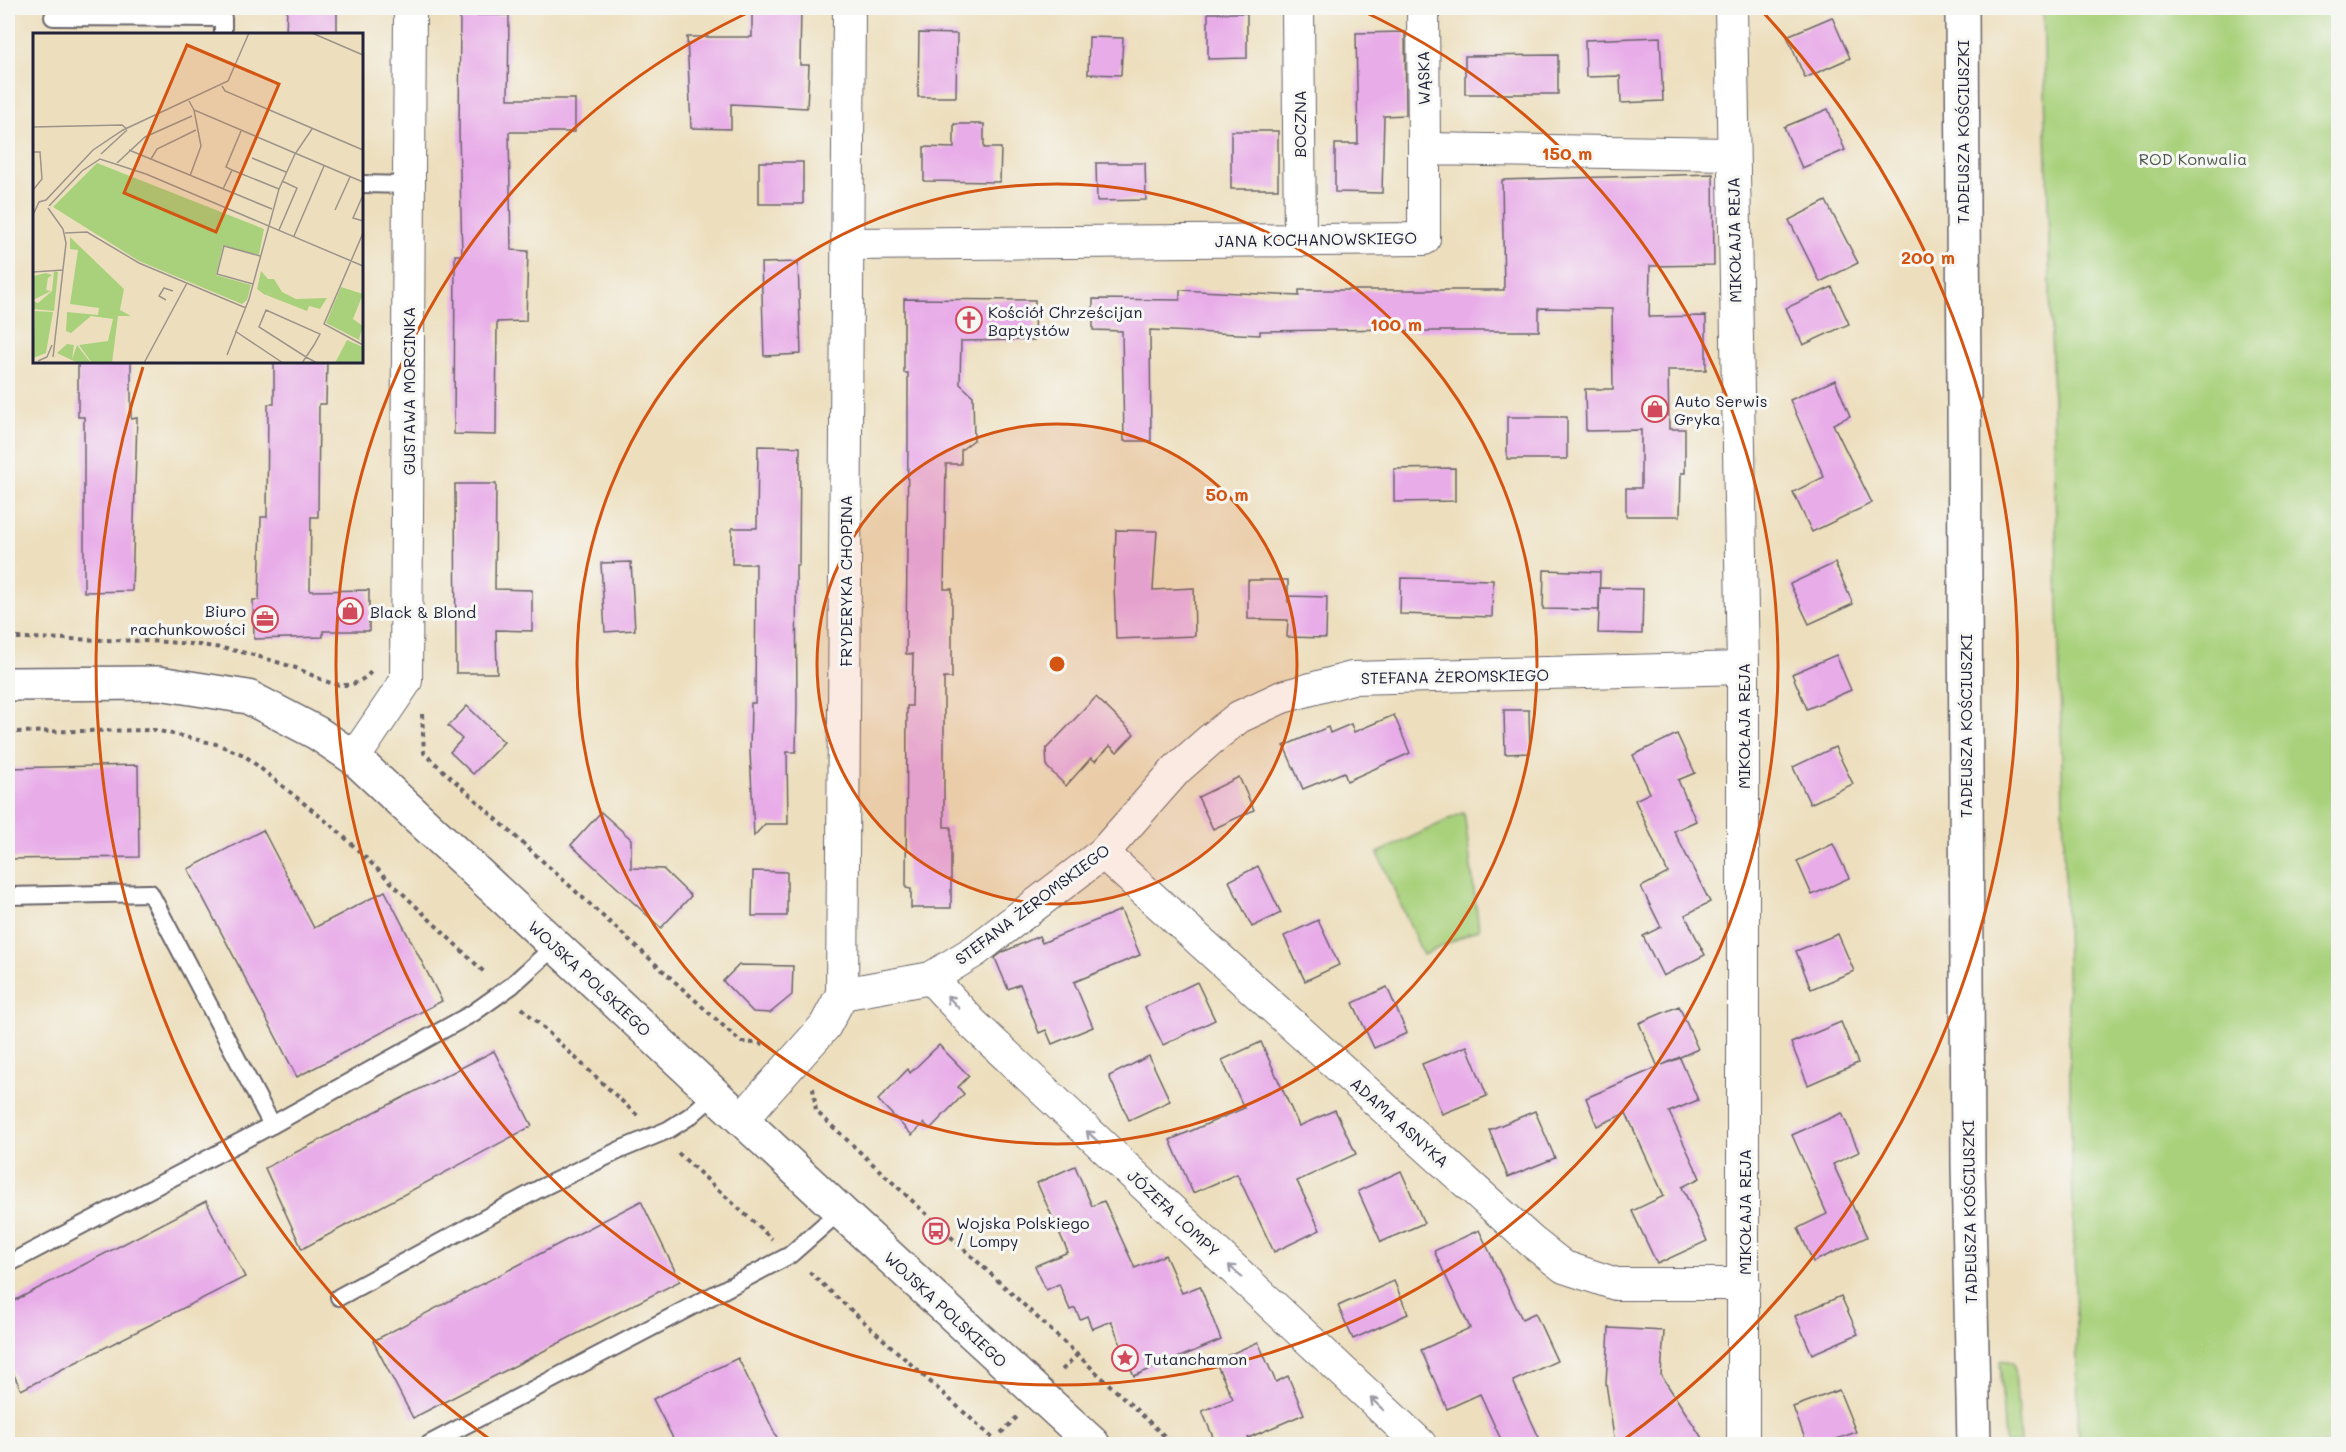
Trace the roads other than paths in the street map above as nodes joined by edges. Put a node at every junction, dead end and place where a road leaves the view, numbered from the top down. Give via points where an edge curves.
1 (410, 8) edge
2 (849, 8) edge
3 (1298, 8) edge
4 (1423, 8) edge
5 (1731, 8) edge
6 (1962, 8) edge
7 (53, 17) dead end
8 (222, 33) edge
9 (1424, 149) junction
10 (1732, 154) junction
11 (363, 184) edge
12 (409, 185) junction
13 (1300, 240) junction
14 (848, 244) junction
15 (1743, 668) junction
16 (8, 684) edge
17 (354, 758) junction
18 (1103, 853) junction
19 (8, 896) edge
20 (555, 946) junction
21 (931, 978) junction
22 (842, 994) junction
23 (715, 1094) junction
24 (742, 1119) junction
25 (272, 1125) junction
26 (840, 1211) junction
27 (8, 1264) edge
28 (1744, 1284) junction
29 (339, 1297) dead end
30 (429, 1444) edge
31 (1094, 1444) edge
32 (1420, 1444) edge
33 (1743, 1444) edge
34 (1974, 1444) edge

1 - 12 street, GUSTAWA MORCINKA
2 - 14 street, FRYDERYKA CHOPINA
3 - 13 street, BOCZNA
4 - 9 street, WĄSKA
5 - 10 street, MIKOŁAJA REJA
6 - 34 street, TADEUSZA KOŚCIUSZKI via 1967,1153
7 - 8 lane via 223,18
9 - 10 street
9 - 13 street, JANA KOCHANOWSKIEGO via 1424,239
10 - 15 street, MIKOŁAJA REJA
11 - 12 lane
12 - 17 street, GUSTAWA MORCINKA via 406,681
13 - 14 street, JANA KOCHANOWSKIEGO
14 - 22 street, FRYDERYKA CHOPINA
15 - 18 street, STEFANA ŻEROMSKIEGO via 1352,678 1282,697 1239,717 1210,740 1177,769
15 - 28 street, MIKOŁAJA REJA
16 - 17 street, WOJSKA POLSKIEGO via 159,683 248,698 317,733
17 - 20 street, WOJSKA POLSKIEGO
18 - 21 street, STEFANA ŻEROMSKIEGO via 975,951
18 - 28 street, ADAMA ASNYKA via 1564,1267 1616,1284
19 - 25 lane via 150,893
20 - 23 street, WOJSKA POLSKIEGO
20 - 25 lane via 473,1013
21 - 22 street, STEFANA ŻEROMSKIEGO
32 -> 21 street, JÓZEFA LOMPY via 972,1023
22 - 24 street, FRYDERYKA CHOPINA via 825,1026
23 - 24 street, WOJSKA POLSKIEGO
23 - 29 lane via 690,1116 657,1134 539,1189
24 - 26 street, WOJSKA POLSKIEGO
25 - 27 lane
26 - 30 lane via 789,1255
26 - 31 street, WOJSKA POLSKIEGO
28 - 33 street, MIKOŁAJA REJA

